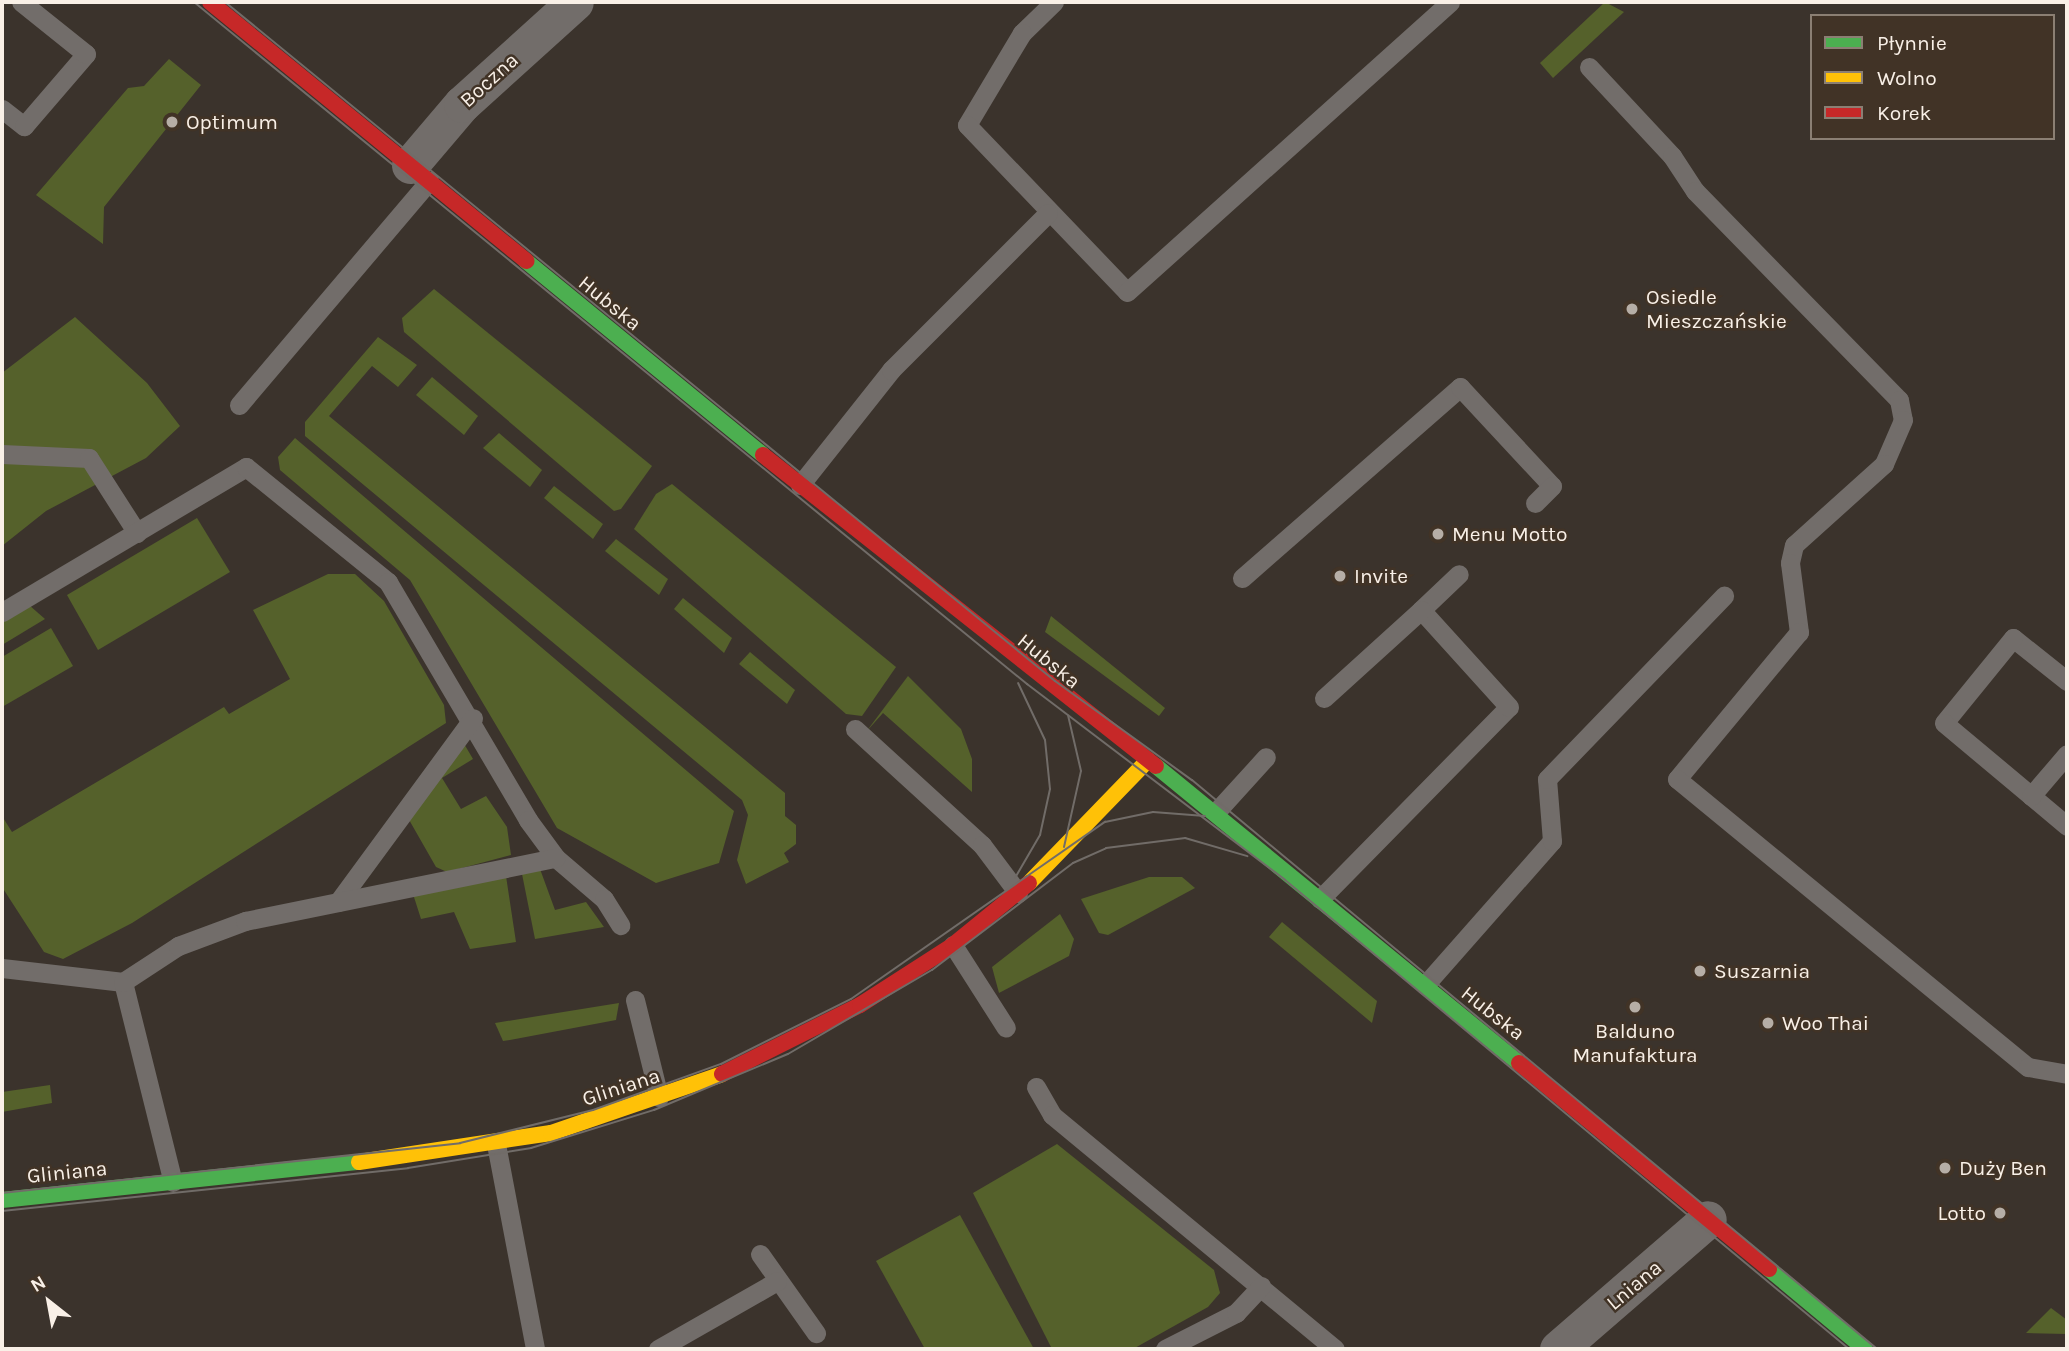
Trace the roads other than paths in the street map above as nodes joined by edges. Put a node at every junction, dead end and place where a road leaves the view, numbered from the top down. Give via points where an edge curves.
1 (21, 2) edge
2 (212, 2) edge
3 (575, 2) edge
4 (1054, 2) edge
5 (1450, 2) edge
6 (1589, 67) dead end
7 (2, 109) edge
8 (419, 173) junction
9 (1048, 213) junction
10 (239, 405) dead end
11 (2, 454) edge
12 (800, 485) junction
13 (1535, 503) dead end
14 (136, 533) junction
15 (1459, 574) dead end
16 (1242, 578) dead end
17 (1724, 596) dead end
18 (1421, 610) junction
19 (2, 612) edge
20 (2067, 681) edge
21 (1324, 698) dead end
22 (473, 718) junction
23 (855, 729) dead end
24 (2067, 754) edge
25 (1266, 757) dead end
26 (1148, 760) junction
27 (2031, 796) junction
28 (1216, 813) junction
29 (2067, 826) edge
30 (556, 859) junction
31 (1018, 893) junction
32 (1320, 899) junction
33 (338, 902) junction
34 (620, 925) dead end
35 (953, 945) junction
36 (2, 968) edge
37 (123, 982) junction
38 (1425, 985) junction
39 (635, 1000) dead end
40 (1006, 1028) dead end
41 (2067, 1073) edge
42 (1037, 1087) dead end
43 (659, 1097) junction
44 (496, 1144) junction
45 (173, 1182) junction
46 (2, 1200) edge
47 (1708, 1219) junction
48 (760, 1254) dead end
49 (777, 1281) junction
50 (1261, 1286) junction
51 (816, 1332) dead end
52 (535, 1349) edge
53 (658, 1349) edge
54 (1165, 1349) edge
55 (1335, 1349) edge
56 (1558, 1349) edge
57 (1865, 1349) edge

1 - 7 lane via 86,54 24,126
2 - 8 street, Hubska
3 - 8 street, Boczna via 462,104
4 - 9 lane via 1022,33 967,125
5 - 9 lane via 1127,292
6 - 41 lane via 1672,156 1695,191 1899,400 1903,420 1884,464 1794,545 1790,563 1799,632 1677,779 2028,1067
8 - 10 lane
8 - 12 street, Hubska
9 - 12 lane via 891,370
11 - 14 lane via 89,458
12 - 26 street, Hubska
13 - 16 lane via 1552,486 1460,387
14 - 19 lane
14 - 22 lane via 246,467 388,582
15 - 18 lane
17 - 38 lane via 1547,779 1552,841
18 - 21 lane
18 - 32 lane via 1509,707
20 - 27 lane via 2013,638 1944,723
22 - 30 lane
22 - 33 lane
23 - 31 lane via 982,845
24 - 27 lane
25 - 28 lane
26 - 28 street, Hubska
26 - 31 street, Gliniana
27 - 29 lane
28 - 32 street, Hubska
30 - 33 lane
30 - 34 lane via 604,899
31 - 35 street, Gliniana
32 - 38 street, Hubska
33 - 37 lane via 245,921 178,946
35 - 40 lane
35 - 43 street, Gliniana via 791,1042
36 - 37 lane
37 - 45 lane
38 - 47 street, Hubska
39 - 43 lane
42 - 50 lane via 1052,1115
43 - 44 street, Gliniana
44 - 45 street, Gliniana
44 - 52 lane
45 - 46 street, Gliniana
47 - 56 street, Lniana
47 - 57 street, Hubska
48 - 49 lane
49 - 51 lane
49 - 53 lane
50 - 54 lane via 1236,1313
50 - 55 lane

